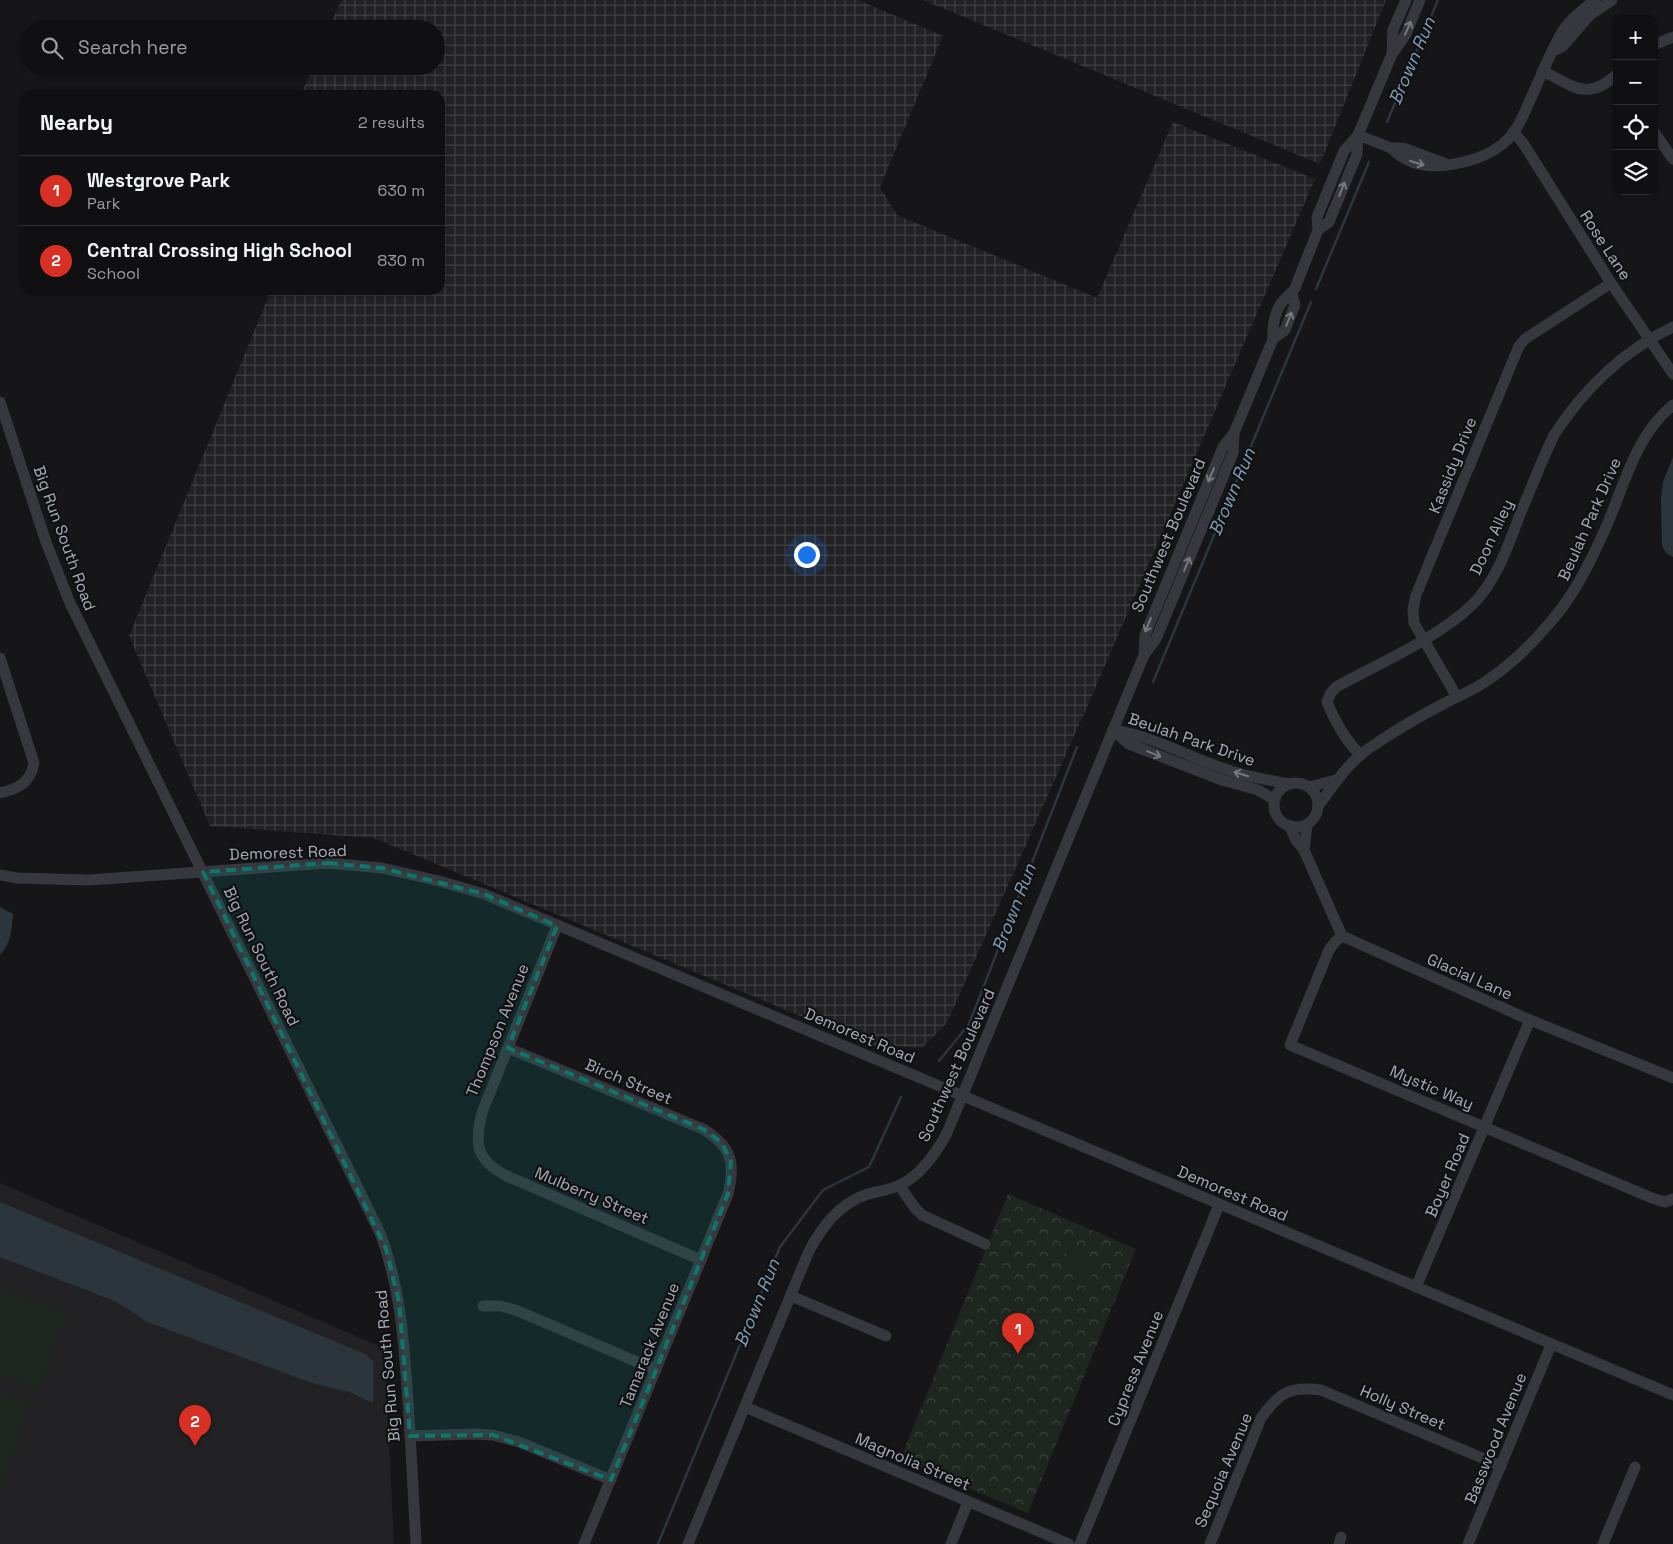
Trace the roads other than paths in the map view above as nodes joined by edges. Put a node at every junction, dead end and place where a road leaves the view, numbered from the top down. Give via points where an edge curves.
1 (1406, 0) edge
2 (1420, 0) edge
3 (1595, 0) edge
4 (1612, 0) edge
5 (1673, 37) edge
6 (1658, 43) edge
7 (1553, 51) junction
8 (1392, 54) junction
9 (1543, 71) junction
10 (1613, 78) edge
11 (1513, 132) junction
12 (1358, 135) junction
13 (1658, 137) edge
14 (1673, 158) edge
15 (1611, 284) junction
16 (1673, 328) edge
17 (1650, 340) junction
18 (1673, 374) edge
19 (0, 402) edge
20 (1673, 405) edge
21 (1424, 639) junction
22 (0, 658) edge
23 (1457, 696) junction
24 (1113, 730) junction
25 (1362, 755) junction
26 (1336, 780) junction
27 (1289, 784) junction
28 (1309, 787) junction
29 (0, 792) edge
30 (1275, 800) junction
31 (1318, 806) junction
32 (1307, 824) junction
33 (1289, 825) junction
34 (1304, 850) junction
35 (203, 872) junction
36 (0, 875) edge
37 (557, 926) junction
38 (1342, 936) junction
39 (1530, 1020) junction
40 (508, 1048) junction
41 (1673, 1078) edge
42 (963, 1096) junction
43 (1485, 1127) junction
44 (479, 1148) joint
45 (730, 1155) joint
46 (899, 1185) junction
47 (1673, 1199) edge
48 (1219, 1205) junction
49 (985, 1244) dead end
50 (701, 1260) junction
51 (1416, 1287) junction
52 (791, 1296) junction
53 (482, 1306) dead end
54 (886, 1336) dead end
55 (1551, 1344) junction
56 (656, 1370) junction
57 (1290, 1390) joint
58 (1673, 1395) edge
59 (745, 1407) junction
60 (410, 1436) junction
61 (1501, 1466) junction
62 (1635, 1467) dead end
63 (610, 1480) junction
64 (968, 1502) junction
65 (690, 1543) edge
66 (416, 1544) edge
67 (584, 1544) edge
68 (951, 1544) edge
69 (1069, 1544) edge
70 (1080, 1544) edge
71 (1210, 1544) edge
72 (1468, 1544) edge
73 (1603, 1544) edge

1 - 8 street, Southwest Boulevard via 1393,30
8 -> 2 street, Southwest Boulevard via 1406,34
3 - 7 street via 1563,30
4 - 7 street via 1590,15 1563,46
5 - 6 street
7 - 9 street
8 - 12 street, Southwest Boulevard
9 - 10 street via 1584,90 1593,90
9 - 11 street
11 - 12 street via 1489,152 1467,162 1447,165
11 - 15 street, Rose Lane
12 - 24 street, Southwest Boulevard via 1344,151 1317,217 1318,230 1292,294 1283,300 1272,325 1273,339 1234,433 1223,447 1144,634 1144,655
13 - 14 street
15 - 17 street, Rose Lane
15 - 21 street, Kassidy Drive via 1519,346 1416,595 1414,623
16 - 17 street, Doon Alley
17 - 18 street, Rose Lane
17 - 21 street, Doon Alley via 1605,372 1564,420 1550,443 1491,580 1474,604 1456,620
19 - 35 street, Big Run South Road via 63,588
20 - 23 street, Beulah Park Drive via 1647,434 1637,452 1602,536 1573,593 1548,626 1521,653 1486,681
21 - 23 street, Kassidy Drive
21 - 25 street, Doon Alley via 1336,687 1330,694 1327,702 1331,710 1352,747
22 - 29 street via 34,763 33,773 27,782
23 - 25 street, Beulah Park Drive
27 -> 24 street, Beulah Park Drive via 1247,776 1134,733
24 -> 30 street, Beulah Park Drive via 1129,744 1222,780 1258,790
24 - 42 street, Southwest Boulevard
25 - 26 street, Beulah Park Drive
26 - 28 street, Beulah Park Drive
26 - 31 street, Beulah Park Drive
27 - 28 street
27 - 30 street
28 - 31 street via 1318,799
30 - 33 street via 1276,814
31 - 32 street via 1317,813
32 - 33 street
32 - 34 street
33 - 34 street
34 - 38 street
35 - 36 street, Demorest Road via 89,880
35 - 37 street, Demorest Road via 328,863 382,868 484,894
35 - 60 street, Big Run South Road via 386,1249 402,1322
37 - 40 street, Thompson Avenue
37 - 42 street, Demorest Road
38 - 39 street, Glacial Lane
38 - 43 street, Mystic Way via 1329,950 1290,1045
39 - 41 street, Glacial Lane
39 - 43 street, Boyer Road
40 - 44 street, Thompson Avenue via 477,1129
40 - 45 street, Birch Street via 703,1129 721,1142
42 - 46 street, Southwest Boulevard via 934,1155
42 - 48 street, Demorest Road
43 - 47 street, Mystic Way via 1652,1198 1665,1202
43 - 51 street, Boyer Road
44 - 50 street, Mulberry Street via 491,1166 509,1177
45 - 50 street, Tamarack Avenue via 732,1174 728,1194
46 - 49 street via 922,1215
46 - 52 street, Southwest Boulevard via 863,1196 827,1221 809,1251
48 - 51 street, Demorest Road
48 - 70 street, Cypress Avenue
50 - 56 street, Tamarack Avenue
51 - 55 street, Demorest Road
52 - 54 street
52 - 59 street, Southwest Boulevard
53 - 56 street via 501,1306 518,1311
55 - 58 street, Demorest Road
55 - 61 street, Basswood Avenue
56 - 63 street, Tamarack Avenue
57 - 61 street, Holly Street via 1321,1390
57 - 71 street, Sequoia Avenue via 1273,1402 1261,1418
59 - 64 street, Magnolia Street
59 - 65 street, Southwest Boulevard
60 - 63 street via 494,1435 519,1442
60 - 66 street, Big Run South Road
61 - 72 street, Basswood Avenue
62 - 73 street
63 - 67 street, Tamarack Avenue
64 - 68 street
64 - 69 street, Magnolia Street

